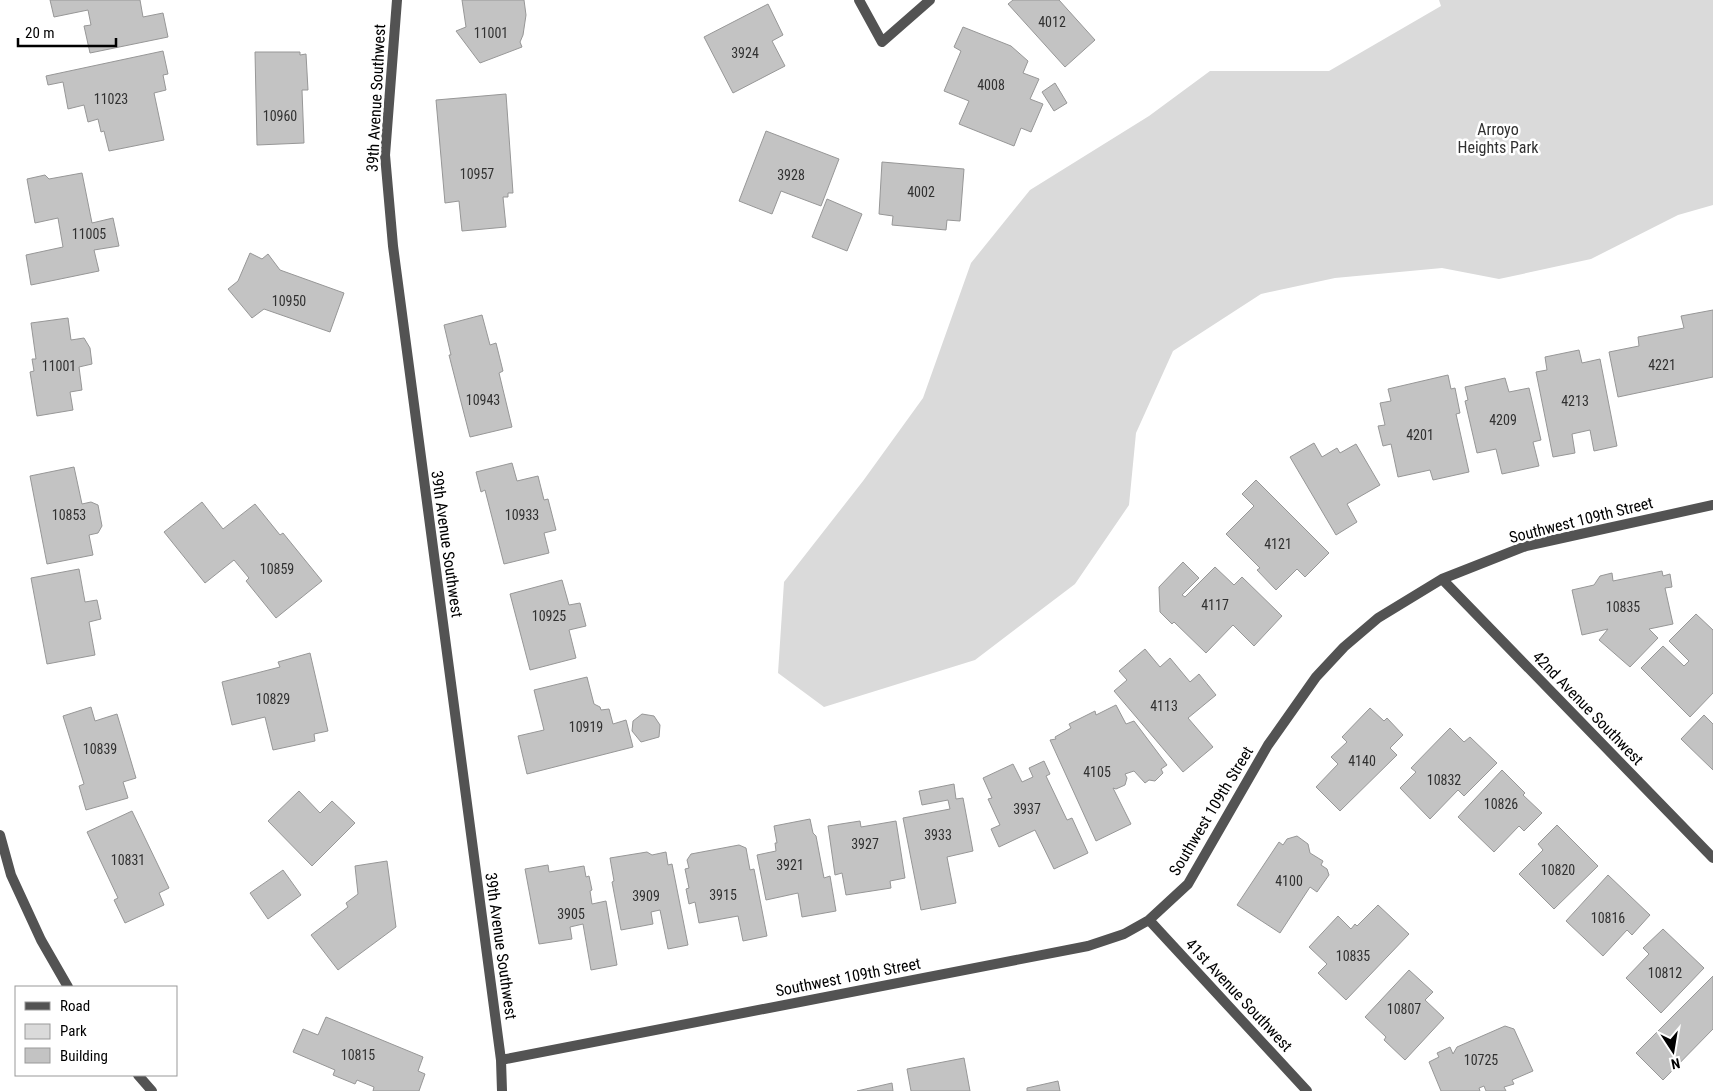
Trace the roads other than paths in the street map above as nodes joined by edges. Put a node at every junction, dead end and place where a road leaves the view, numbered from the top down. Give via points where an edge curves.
1 (397, 0) edge
2 (859, 0) edge
3 (930, 0) edge
4 (1713, 505) edge
5 (1442, 579) junction
6 (0, 835) edge
7 (1713, 858) edge
8 (1149, 920) junction
9 (67, 986) edge
10 (501, 1060) junction
11 (139, 1076) edge
12 (152, 1091) edge
13 (502, 1091) edge
14 (1307, 1091) edge

1 - 10 street, 39th Avenue Southwest via 385,155 393,246
2 - 3 street via 882,42
4 - 5 street, Southwest 109th Street via 1526,546
5 - 7 street, 42nd Avenue Southwest
5 - 8 street, Southwest 109th Street via 1378,618 1316,677 1268,745 1188,884
6 - 9 street via 11,874 41,940
8 - 10 street, Southwest 109th Street via 1124,934 1088,946
8 - 14 street, 41st Avenue Southwest
10 - 13 street, 39th Avenue Southwest
11 - 12 street

